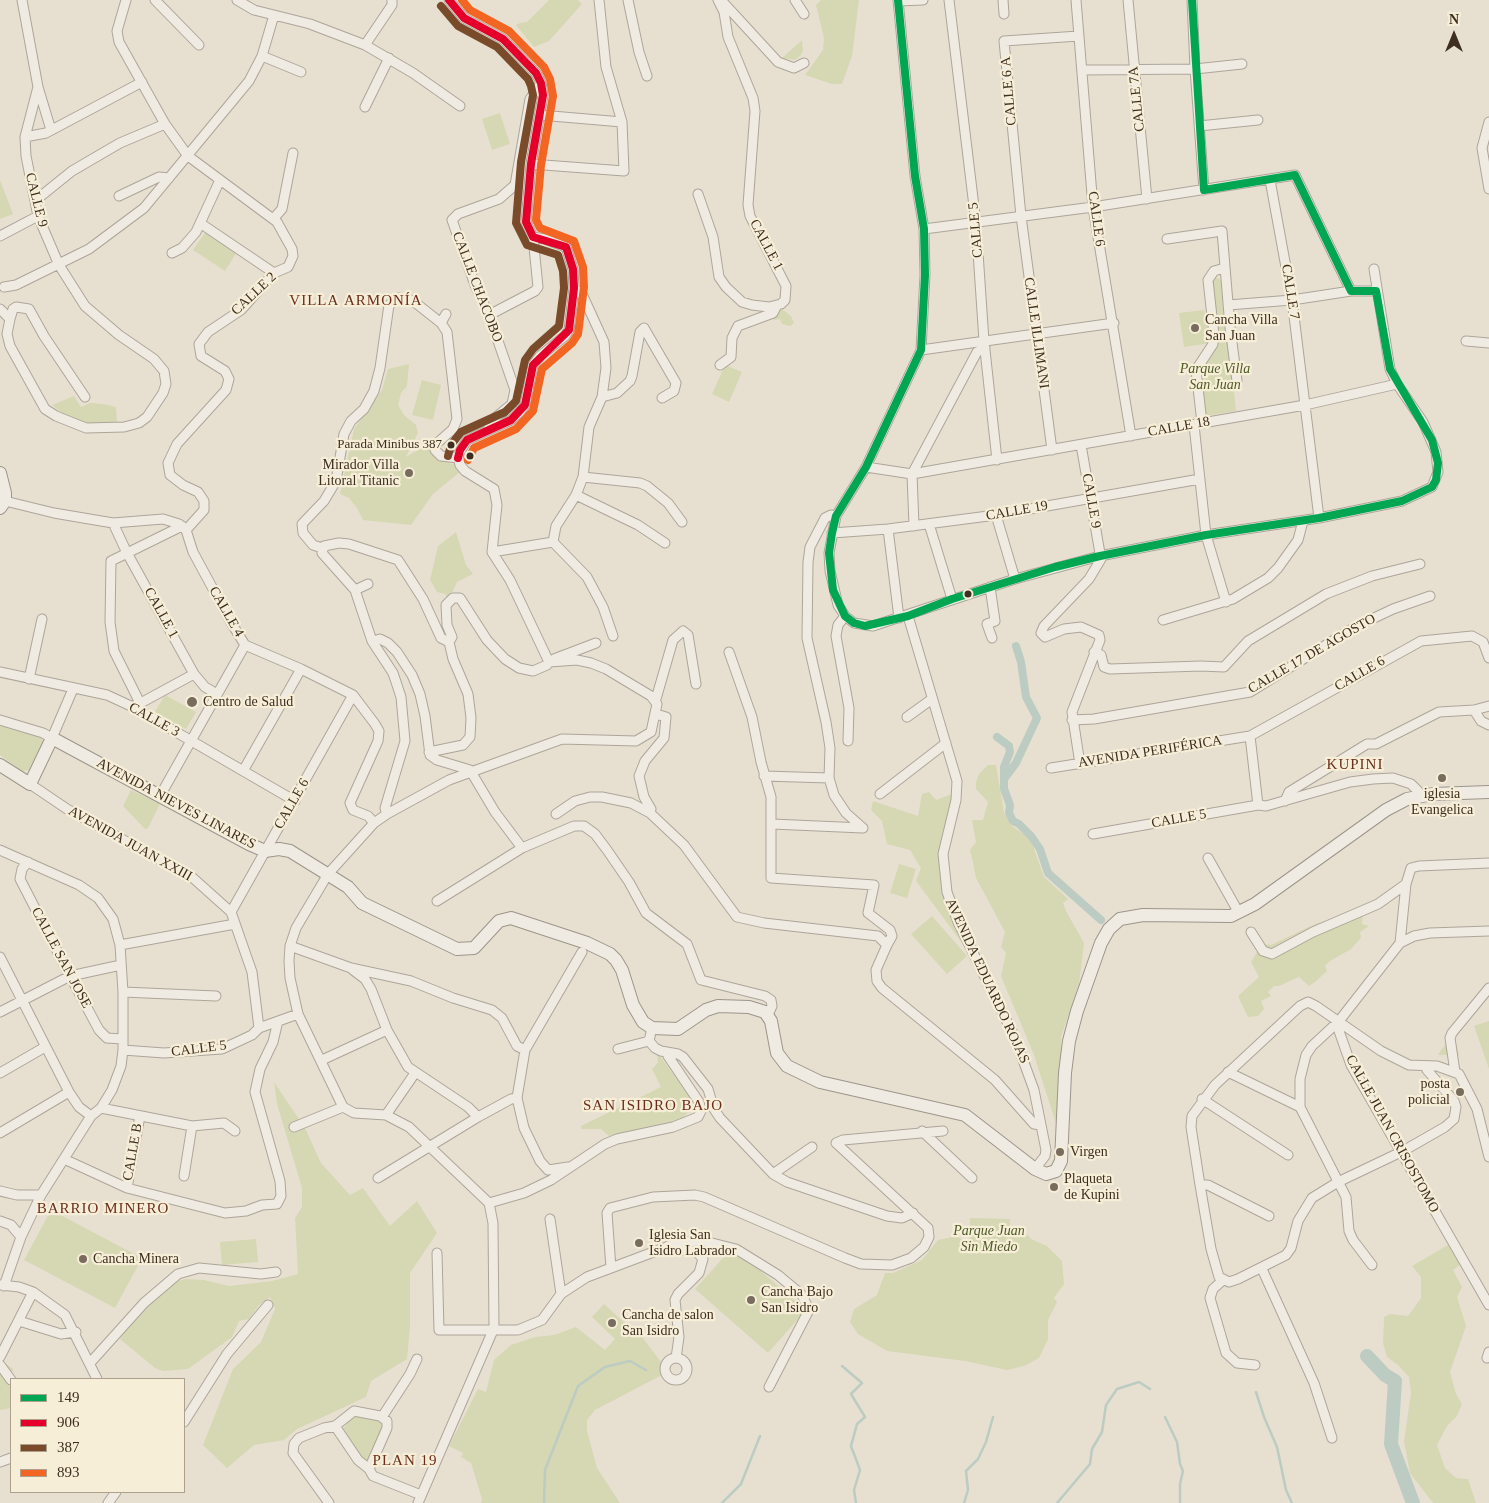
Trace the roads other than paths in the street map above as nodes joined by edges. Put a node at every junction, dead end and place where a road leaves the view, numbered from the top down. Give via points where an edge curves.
1 (22, 0) edge
2 (126, 0) edge
3 (155, 0) edge
4 (237, 0) edge
5 (392, 0) edge
6 (449, 0) edge
7 (599, 0) edge
8 (628, 0) edge
9 (719, 0) edge
10 (795, 0) edge
11 (898, 0) edge
12 (923, 0) edge
13 (949, 0) edge
14 (1003, 0) edge
15 (1076, 0) edge
16 (1128, 0) edge
17 (1192, 0) edge
18 (804, 14) dead end
19 (1004, 14) dead end
20 (274, 15) junction
21 (1079, 36) junction
22 (199, 45) dead end
23 (365, 45) junction
24 (262, 56) junction
25 (389, 58) junction
26 (804, 63) dead end
27 (1242, 64) dead end
28 (1133, 69) junction
29 (1195, 69) junction
30 (1082, 70) junction
31 (301, 72) dead end
32 (647, 76) dead end
33 (142, 82) junction
34 (541, 83) junction
35 (38, 87) junction
36 (460, 106) dead end
37 (365, 108) dead end
38 (540, 115) junction
39 (1258, 120) dead end
40 (622, 122) junction
41 (1489, 122) edge
42 (165, 124) junction
43 (1198, 126) junction
44 (51, 130) junction
45 (25, 137) junction
46 (293, 153) dead end
47 (188, 156) junction
48 (531, 164) junction
49 (169, 178) junction
50 (220, 180) junction
51 (1270, 180) junction
52 (1489, 189) edge
53 (1204, 190) junction
54 (698, 194) dead end
55 (119, 196) dead end
56 (1146, 199) junction
57 (36, 200) junction
58 (1093, 207) junction
59 (38, 216) junction
60 (1021, 216) junction
61 (274, 218) junction
62 (200, 223) junction
63 (976, 223) junction
64 (924, 229) junction
65 (0, 236) edge
66 (533, 237) junction
67 (1167, 239) dead end
68 (172, 253) dead end
69 (60, 265) junction
70 (1225, 268) junction
71 (1374, 269) dead end
72 (274, 273) junction
73 (4, 287) dead end
74 (574, 288) junction
75 (1351, 291) junction
76 (1376, 291) junction
77 (1292, 300) junction
78 (1228, 305) junction
79 (776, 307) junction
80 (0, 310) edge
81 (446, 314) dead end
82 (489, 315) junction
83 (10, 319) junction
84 (441, 323) junction
85 (1114, 323) junction
86 (1036, 334) junction
87 (1466, 341) dead end
88 (1489, 343) edge
89 (984, 345) junction
90 (921, 350) junction
91 (720, 365) dead end
92 (1237, 381) dead end
93 (1397, 384) junction
94 (85, 397) dead end
95 (602, 397) junction
96 (662, 398) dead end
97 (1304, 404) junction
98 (1198, 424) junction
99 (488, 430) junction
100 (1131, 436) junction
101 (1081, 445) junction
102 (1052, 450) junction
103 (458, 458) junction
104 (997, 460) junction
105 (866, 467) junction
106 (912, 474) junction
107 (583, 477) junction
108 (1200, 479) junction
109 (2, 490) edge
110 (576, 495) junction
111 (1090, 497) junction
112 (996, 515) junction
113 (836, 516) junction
114 (1319, 518) junction
115 (1303, 521) junction
116 (682, 522) dead end
117 (114, 523) junction
118 (929, 524) junction
119 (914, 526) junction
120 (184, 528) junction
121 (888, 529) junction
122 (832, 533) junction
123 (1206, 534) junction
124 (552, 542) junction
125 (666, 543) dead end
126 (322, 548) junction
127 (492, 552) junction
128 (127, 553) junction
129 (1100, 556) junction
130 (1420, 564) dead end
131 (1015, 579) junction
132 (368, 584) dead end
133 (990, 587) junction
134 (355, 590) junction
135 (1430, 596) dead end
136 (952, 599) junction
137 (1229, 601) junction
138 (1232, 611) dead end
139 (845, 616) junction
140 (904, 617) junction
141 (42, 619) dead end
142 (1163, 620) dead end
143 (613, 636) dead end
144 (992, 638) dead end
145 (372, 641) junction
146 (449, 642) junction
147 (596, 643) dead end
148 (245, 645) junction
149 (729, 652) dead end
150 (1094, 652) junction
151 (1489, 658) edge
152 (549, 662) junction
153 (301, 669) junction
154 (0, 672) edge
155 (194, 674) junction
156 (29, 679) junction
157 (696, 684) dead end
158 (73, 689) junction
159 (217, 694) junction
160 (353, 695) junction
161 (656, 699) junction
162 (932, 699) junction
163 (137, 705) junction
164 (1489, 706) edge
165 (1474, 710) junction
166 (656, 714) junction
167 (907, 717) dead end
168 (0, 720) edge
169 (1072, 720) junction
170 (1489, 725) edge
171 (1250, 736) junction
172 (52, 738) junction
173 (191, 740) junction
174 (848, 741) dead end
175 (946, 743) junction
176 (429, 752) junction
177 (1080, 764) junction
178 (0, 765) edge
179 (1051, 768) dead end
180 (243, 771) junction
181 (471, 773) junction
182 (764, 776) junction
183 (829, 778) junction
184 (30, 784) junction
185 (1489, 792) edge
186 (880, 794) dead end
187 (160, 796) junction
188 (1419, 796) junction
189 (295, 800) junction
190 (1285, 801) junction
191 (1262, 805) junction
192 (650, 813) junction
193 (388, 814) junction
194 (556, 814) dead end
195 (374, 823) junction
196 (772, 824) junction
197 (1093, 834) dead end
198 (522, 848) junction
199 (0, 850) edge
200 (265, 851) junction
201 (1208, 858) dead end
202 (28, 862) junction
203 (1489, 863) edge
204 (328, 874) junction
205 (1406, 884) junction
206 (437, 900) dead end
207 (231, 912) junction
208 (1239, 913) junction
209 (235, 924) junction
210 (1489, 931) edge
211 (1250, 932) dead end
212 (1400, 943) junction
213 (120, 945) junction
214 (887, 945) junction
215 (290, 946) junction
216 (582, 952) dead end
217 (0, 957) edge
218 (121, 965) junction
219 (351, 968) junction
220 (70, 976) junction
221 (1489, 988) edge
222 (123, 992) junction
223 (216, 996) dead end
224 (22, 1000) junction
225 (0, 1012) edge
226 (298, 1014) junction
227 (768, 1015) junction
228 (278, 1021) junction
229 (1339, 1021) junction
230 (259, 1028) junction
231 (387, 1030) junction
232 (650, 1034) junction
233 (122, 1039) junction
234 (45, 1047) junction
235 (618, 1048) dead end
236 (123, 1050) junction
237 (524, 1050) junction
238 (667, 1052) junction
239 (322, 1060) junction
240 (1426, 1067) junction
241 (0, 1072) edge
242 (1228, 1072) junction
243 (1455, 1072) junction
244 (415, 1073) junction
245 (69, 1092) junction
246 (517, 1098) junction
247 (1202, 1099) junction
248 (343, 1107) junction
249 (1300, 1107) junction
250 (101, 1108) junction
251 (386, 1114) junction
252 (91, 1116) junction
253 (140, 1116) junction
254 (478, 1117) junction
255 (1041, 1125) junction
256 (192, 1126) junction
257 (294, 1127) dead end
258 (235, 1131) dead end
259 (922, 1131) junction
260 (943, 1131) dead end
261 (0, 1133) edge
262 (430, 1147) junction
263 (812, 1147) dead end
264 (1403, 1151) junction
265 (1288, 1155) dead end
266 (1489, 1157) edge
267 (64, 1159) junction
268 (568, 1167) junction
269 (1035, 1169) junction
270 (773, 1174) junction
271 (184, 1176) dead end
272 (378, 1178) dead end
273 (972, 1178) dead end
274 (1338, 1182) junction
275 (1200, 1186) junction
276 (127, 1188) junction
277 (0, 1191) edge
278 (41, 1195) junction
279 (489, 1203) junction
280 (912, 1213) junction
281 (1269, 1216) dead end
282 (550, 1219) dead end
283 (0, 1221) edge
284 (21, 1237) junction
285 (668, 1246) junction
286 (436, 1253) dead end
287 (1372, 1265) dead end
288 (611, 1268) junction
289 (1262, 1269) junction
290 (276, 1272) dead end
291 (1223, 1280) junction
292 (2, 1285) edge
293 (33, 1292) junction
294 (561, 1294) junction
295 (268, 1305) dead end
296 (1489, 1305) edge
297 (19, 1321) junction
298 (494, 1328) junction
299 (76, 1332) junction
300 (0, 1357) edge
301 (676, 1358) dead end
302 (417, 1359) dead end
303 (90, 1363) junction
304 (0, 1365) edge
305 (1255, 1365) dead end
306 (97, 1378) edge
307 (10, 1379) edge
308 (769, 1387) dead end
309 (382, 1417) junction
310 (185, 1420) edge
311 (335, 1426) junction
312 (1332, 1438) dead end
313 (370, 1469) junction
314 (419, 1499) edge
315 (329, 1503) edge

1 - 35 street, CALLE 9
2 - 33 street, CALLE 2 via 117,31 119,42
3 - 22 street
4 - 20 street via 254,10
5 - 23 street via 392,5
6 - 34 street via 464,18 503,40 536,73
7 - 40 street via 606,68
8 - 32 street via 638,52
9 - 26 street via 778,62 794,68
9 - 79 street, CALLE 1 via 728,37 753,98 748,205 750,216 786,286 785,300
10 - 18 street
11 - 12 street
11 - 64 street via 915,176
13 - 63 street, CALLE 5
14 - 19 street
15 - 21 street, CALLE 6
16 - 28 street, CALLE 7A
17 - 29 street
20 - 23 street via 310,24
20 - 24 street
21 - 30 street, CALLE 6
21 - 60 street, CALLE 6 A via 1004,41
23 - 25 street
24 - 31 street
24 - 47 street via 249,81
25 - 36 street
25 - 37 street
27 - 29 street
28 - 29 street
28 - 30 street
28 - 56 street, CALLE 7A
29 - 43 street
30 - 58 street, CALLE 6
33 - 42 street, CALLE 2
33 - 44 street
34 - 38 street
34 - 82 street, CALLE CHACOBO via 530,99 515,185 499,199 458,214 452,220
35 - 44 street
35 - 45 street, CALLE 9
38 - 40 street
38 - 48 street
39 - 43 street
40 - 48 street via 624,171
41 - 52 street via 1482,148
42 - 47 street, CALLE 2
42 - 57 street via 120,143 72,171
43 - 53 street
44 - 45 street
45 - 57 street, CALLE 9
46 - 61 street via 282,209
47 - 49 street
47 - 50 street, CALLE 2
48 - 66 street via 526,222
49 - 55 street via 159,177
49 - 69 street via 144,208 88,250
50 - 61 street, CALLE 2
50 - 62 street
51 - 53 street
51 - 75 street via 1295,176
51 - 77 street, CALLE 7
53 - 56 street
54 - 79 street via 712,237 719,277 742,302
56 - 58 street
57 - 59 street, CALLE 9
58 - 60 street
58 - 85 street, CALLE 6
59 - 65 street
59 - 69 street, CALLE 9
60 - 63 street
60 - 86 street, CALLE ILLIMANI
61 - 72 street, CALLE 2 via 293,256 288,267
62 - 68 street via 191,238
62 - 72 street
63 - 64 street
63 - 89 street, CALLE 5
64 - 90 street
66 - 74 street via 566,247
66 - 82 street via 538,287
67 - 70 street via 1222,231
69 - 73 street via 16,285
69 - 83 street, CALLE 9 via 85,306 154,359 164,371 166,384 152,411 139,423 102,429 71,424 45,409 8,340
70 - 78 street
70 - 98 street via 1214,271 1208,280 1214,335 1213,344 1196,370
71 - 76 street
72 - 120 street, CALLE 2 via 241,310 208,332 199,344 201,356 225,371 229,380 226,390 177,444 168,462 170,475 198,492 204,501 204,510
74 - 95 street via 583,296 604,342 606,368
74 - 99 street via 569,330 533,365 525,405 511,420
75 - 76 street
75 - 77 street
76 - 93 street via 1388,362
77 - 78 street
77 - 97 street, CALLE 7
78 - 92 street
79 - 91 street via 773,313 738,326 732,338 731,357
80 - 83 street
81 - 84 street
82 - 99 street, CALLE CHACOBO via 515,390 515,399 490,422
83 - 94 street via 16,307 29,309
84 - 103 street via 446,332 457,419 453,429 435,445 435,450 441,456
84 - 126 street via 408,299 399,298 389,305 374,391 344,434 336,481 324,501 302,524 303,533 313,545
85 - 86 street
85 - 100 street, CALLE 6
86 - 89 street
86 - 102 street, CALLE ILLIMANI
87 - 88 street
89 - 90 street
89 - 104 street, CALLE 5
89 - 106 street via 977,352
90 - 105 street
93 - 97 street, CALLE 18
93 - 114 street via 1432,440 1438,463 1432,487 1402,501
95 - 96 street via 616,393 630,381 640,332 644,328 676,383 674,391
95 - 107 street via 590,427
97 - 98 street, CALLE 18
97 - 114 street
98 - 100 street, CALLE 18
98 - 108 street
99 - 103 street via 462,444
100 - 101 street, CALLE 18
101 - 102 street, CALLE 18
101 - 111 street, CALLE 9
102 - 104 street, CALLE 18
103 - 127 street via 465,471 490,485 496,496
104 - 106 street, CALLE 18
105 - 106 street, CALLE 18
105 - 113 street
106 - 119 street
107 - 110 street
107 - 116 street via 647,486 668,502
108 - 111 street, CALLE 19
108 - 123 street
109 - 117 street via 69,516
110 - 124 street via 556,526
110 - 125 street via 638,525
111 - 112 street, CALLE 19
111 - 129 street, CALLE 9
112 - 118 street, CALLE 19
112 - 131 street
113 - 122 street
113 - 183 street via 825,518 817,529 808,562 807,638 826,722 830,748
114 - 115 street
115 - 123 street
115 - 137 street via 1298,540 1278,568 1268,578
117 - 120 street via 163,519
117 - 128 street, CALLE 1
118 - 119 street, CALLE 19
118 - 136 street
119 - 121 street, CALLE 19
120 - 128 street, CALLE 2
120 - 148 street, CALLE 4 via 193,552
121 - 122 street, CALLE 19
121 - 140 street, AVENIDA EDUARDO ROJAS
122 - 139 street via 830,570 833,590
123 - 129 street
123 - 137 street
124 - 127 street
124 - 143 street via 587,577 603,607
126 - 134 street via 322,554
126 - 146 street via 328,544 344,543 398,560 423,599 441,638
127 - 152 street via 510,580
128 - 155 street, CALLE 1
128 - 163 street, CALLE 2 via 111,561 110,622 114,651
129 - 131 street
129 - 150 street via 1089,580 1041,630 1045,637 1071,627 1089,629 1099,635
130 - 150 street via 1372,576 1326,594 1248,641 1224,667 1110,669 1104,666 1101,654
131 - 133 street
132 - 134 street
133 - 136 street
133 - 144 street via 995,621 987,624
134 - 145 street
135 - 169 street, CALLE 17 DE AGOSTO via 1393,608 1355,628 1250,692
136 - 140 street
137 - 138 street
137 - 142 street
139 - 140 street via 865,626
139 - 174 street via 838,625 836,636 849,708
140 - 162 street, AVENIDA EDUARDO ROJAS
141 - 156 street
145 - 176 street via 380,639 388,643 412,675 425,716
145 - 193 street via 393,673 404,716 405,741 385,808
146 - 152 street via 452,637 447,625 446,605 453,598 460,598 487,640 505,659 519,668 533,671
146 - 176 street via 468,694 470,737 463,745
147 - 152 street
148 - 153 street
148 - 159 street, CALLE 4
149 - 182 street via 752,717
150 - 169 street via 1073,708
151 - 171 street, CALLE 6 via 1478,638 1432,639 1413,644
152 - 161 street via 577,660 591,663
153 - 160 street
153 - 180 street
154 - 156 street, CALLE 3
155 - 159 street, CALLE 1
155 - 163 street
156 - 158 street, CALLE 3
157 - 161 street via 688,635 683,631 674,640
158 - 163 street, CALLE 3
158 - 172 street
159 - 173 street, CALLE 4
160 - 189 street, CALLE 6
160 - 195 street via 379,734 350,803 353,810 368,816
161 - 166 street
162 - 167 street
162 - 175 street, AVENIDA EDUARDO ROJAS
163 - 173 street, CALLE 3
164 - 165 street
165 - 170 street via 1481,721
165 - 190 street via 1439,712 1376,744 1362,746 1289,792
166 - 181 street via 651,732 636,741 562,739
166 - 192 street via 666,717 664,738 645,760 639,776
168 - 172 street, AVENIDA NIEVES LINARES via 43,732
169 - 177 street
171 - 177 street, AVENIDA PERIFÉRICA
171 - 191 street
172 - 184 main road
172 - 187 main road, AVENIDA NIEVES LINARES
173 - 180 street, CALLE 3
173 - 187 street, CALLE 4
175 - 186 street
175 - 255 street, AVENIDA EDUARDO ROJAS via 957,781 943,854 946,892 1026,1063
176 - 181 street via 432,758 464,767
177 - 179 street, AVENIDA PERIFÉRICA
178 - 184 main road, AVENIDA JUAN XXIII
180 - 189 street, CALLE 3
181 - 193 street via 449,780
181 - 198 street
182 - 183 street
182 - 196 street via 771,797
183 - 196 street via 839,806 863,828
184 - 207 street, AVENIDA JUAN XXIII via 67,809 193,878
185 - 188 main road
187 - 200 main road, AVENIDA NIEVES LINARES
188 - 190 street, CALLE 5 via 1411,784 1382,778 1350,782
188 - 208 main road via 1386,810
189 - 200 street, CALLE 6
190 - 191 street, CALLE 5
191 - 197 street, CALLE 5
192 - 194 street via 623,801 602,797 575,801
192 - 214 street via 698,862 737,916 764,923 873,934
193 - 195 street
195 - 204 street
196 - 214 street via 771,878 874,885 868,912 890,930 892,936
198 - 206 street
198 - 227 street via 574,826 589,828 629,882 646,914 687,944 701,980 765,996 771,1000 772,1006
199 - 202 street
200 - 204 main road, AVENIDA NIEVES LINARES via 284,849
200 - 207 street, CALLE 6
201 - 208 street
202 - 213 street via 79,885 98,898 113,919
202 - 220 street, CALLE SAN JOSE via 22,869 23,885
203 - 205 street via 1414,866
204 - 215 street via 296,928
204 - 232 main road, AVENIDA NIEVES LINARES via 348,887 362,903 464,950 474,948 499,921 511,918 610,954 616,960 637,1013
205 - 211 street via 1378,904 1272,954 1263,952
205 - 212 street
207 - 209 street, AVENIDA JUAN XXIII
208 - 269 main road via 1216,917 1131,916 1120,919 1109,929 1101,943 1069,1041 1059,1168 1046,1174
209 - 213 street
209 - 230 street, AVENIDA JUAN XXIII via 252,972
210 - 212 street via 1430,933
212 - 229 street
213 - 218 street
214 - 255 street via 876,970 877,981 882,988 995,1080 1034,1124
215 - 219 street
215 - 226 street via 290,978
216 - 237 street
217 - 224 street
218 - 220 street
218 - 222 street
219 - 231 street via 365,979 371,989
219 - 237 street via 411,981 492,1010 502,1018 517,1046
220 - 224 street
220 - 233 street, CALLE SAN JOSE via 99,1030 107,1038
221 - 243 street via 1452,1032
222 - 223 street
222 - 233 street
224 - 225 street
224 - 234 street
226 - 228 street, CALLE 5
226 - 239 street
227 - 232 main road via 750,1006 718,1006 706,1010 678,1029
227 - 269 main road via 777,1053 787,1066 820,1082 965,1115
228 - 230 street, CALLE 5
228 - 276 street via 255,1092 280,1181 281,1196 277,1204 225,1213
229 - 240 street via 1399,1061
229 - 242 street via 1308,1002
229 - 249 street via 1306,1056 1300,1079
229 - 264 street, CALLE JUAN CRISOSTOMO via 1339,1031 1351,1065
230 - 236 street, CALLE 5 via 252,1035 222,1049 164,1053
231 - 239 street
231 - 244 street via 399,1054
232 - 235 street
232 - 238 street via 655,1048
233 - 236 street
234 - 241 street
234 - 245 street
236 - 250 street via 115,1082
237 - 246 street
238 - 268 street via 700,1102 698,1117 673,1127 617,1139
238 - 270 street via 683,1057 708,1089 720,1118
239 - 248 street
240 - 243 street via 1437,1066
240 - 264 street via 1454,1102 1456,1114 1445,1128
242 - 247 street
242 - 249 street
243 - 266 street via 1462,1077 1476,1109
244 - 251 street
244 - 254 street
245 - 252 street via 79,1107
245 - 261 street
246 - 254 street via 510,1098
246 - 268 street via 524,1128 540,1161 548,1170
247 - 265 street
247 - 275 street via 1192,1116 1191,1128
248 - 251 street via 354,1113
248 - 257 street
249 - 274 street
250 - 252 street
250 - 253 street
251 - 262 street via 409,1127
252 - 267 street
253 - 256 street
253 - 276 street, CALLE B
254 - 262 street
255 - 269 street, AVENIDA EDUARDO ROJAS via 1046,1150
256 - 258 street via 224,1123
256 - 271 street
259 - 260 street
259 - 273 street
259 - 280 street via 836,1143
262 - 272 street
262 - 279 street
263 - 270 street
264 - 274 street
264 - 296 street, CALLE JUAN CRISOSTOMO
267 - 276 street
267 - 278 street
268 - 279 street via 551,1180 524,1193
270 - 280 street via 787,1182 887,1216 902,1218
274 - 287 street via 1347,1202 1349,1231
274 - 289 street via 1312,1198 1298,1222 1291,1248 1286,1255
275 - 281 street via 1208,1185
275 - 291 street via 1211,1249 1219,1277
277 - 278 street
278 - 284 street
279 - 298 street via 493,1223
280 - 288 street via 928,1228 928,1241 911,1258 892,1265 880,1265 861,1264 845,1258 704,1197 668,1196 638,1200 612,1206 608,1210
282 - 294 street
283 - 284 street via 11,1225
284 - 292 street
285 - 288 street
285 - 301 street via 696,1251 703,1260 699,1272 675,1300 679,1337
285 - 308 street via 691,1240 736,1250 802,1294 809,1305 808,1316
286 - 298 street via 435,1330
288 - 294 street via 586,1277
289 - 291 street via 1229,1282
289 - 312 street via 1314,1383
290 - 303 street via 261,1274 199,1268 178,1274 144,1303
291 - 305 street via 1213,1289 1210,1298 1226,1353 1237,1363
292 - 293 street
293 - 297 street
293 - 299 street via 65,1314
294 - 298 street via 547,1314 534,1324 518,1330
295 - 310 street via 226,1354
297 - 299 street via 61,1334
297 - 300 street
298 - 314 street
299 - 303 street
302 - 309 street
303 - 306 street
304 - 307 street
309 - 311 street via 357,1410
309 - 313 street via 387,1428
311 - 313 street via 358,1460
311 - 315 street via 299,1438 292,1448
313 - 314 street via 373,1476

